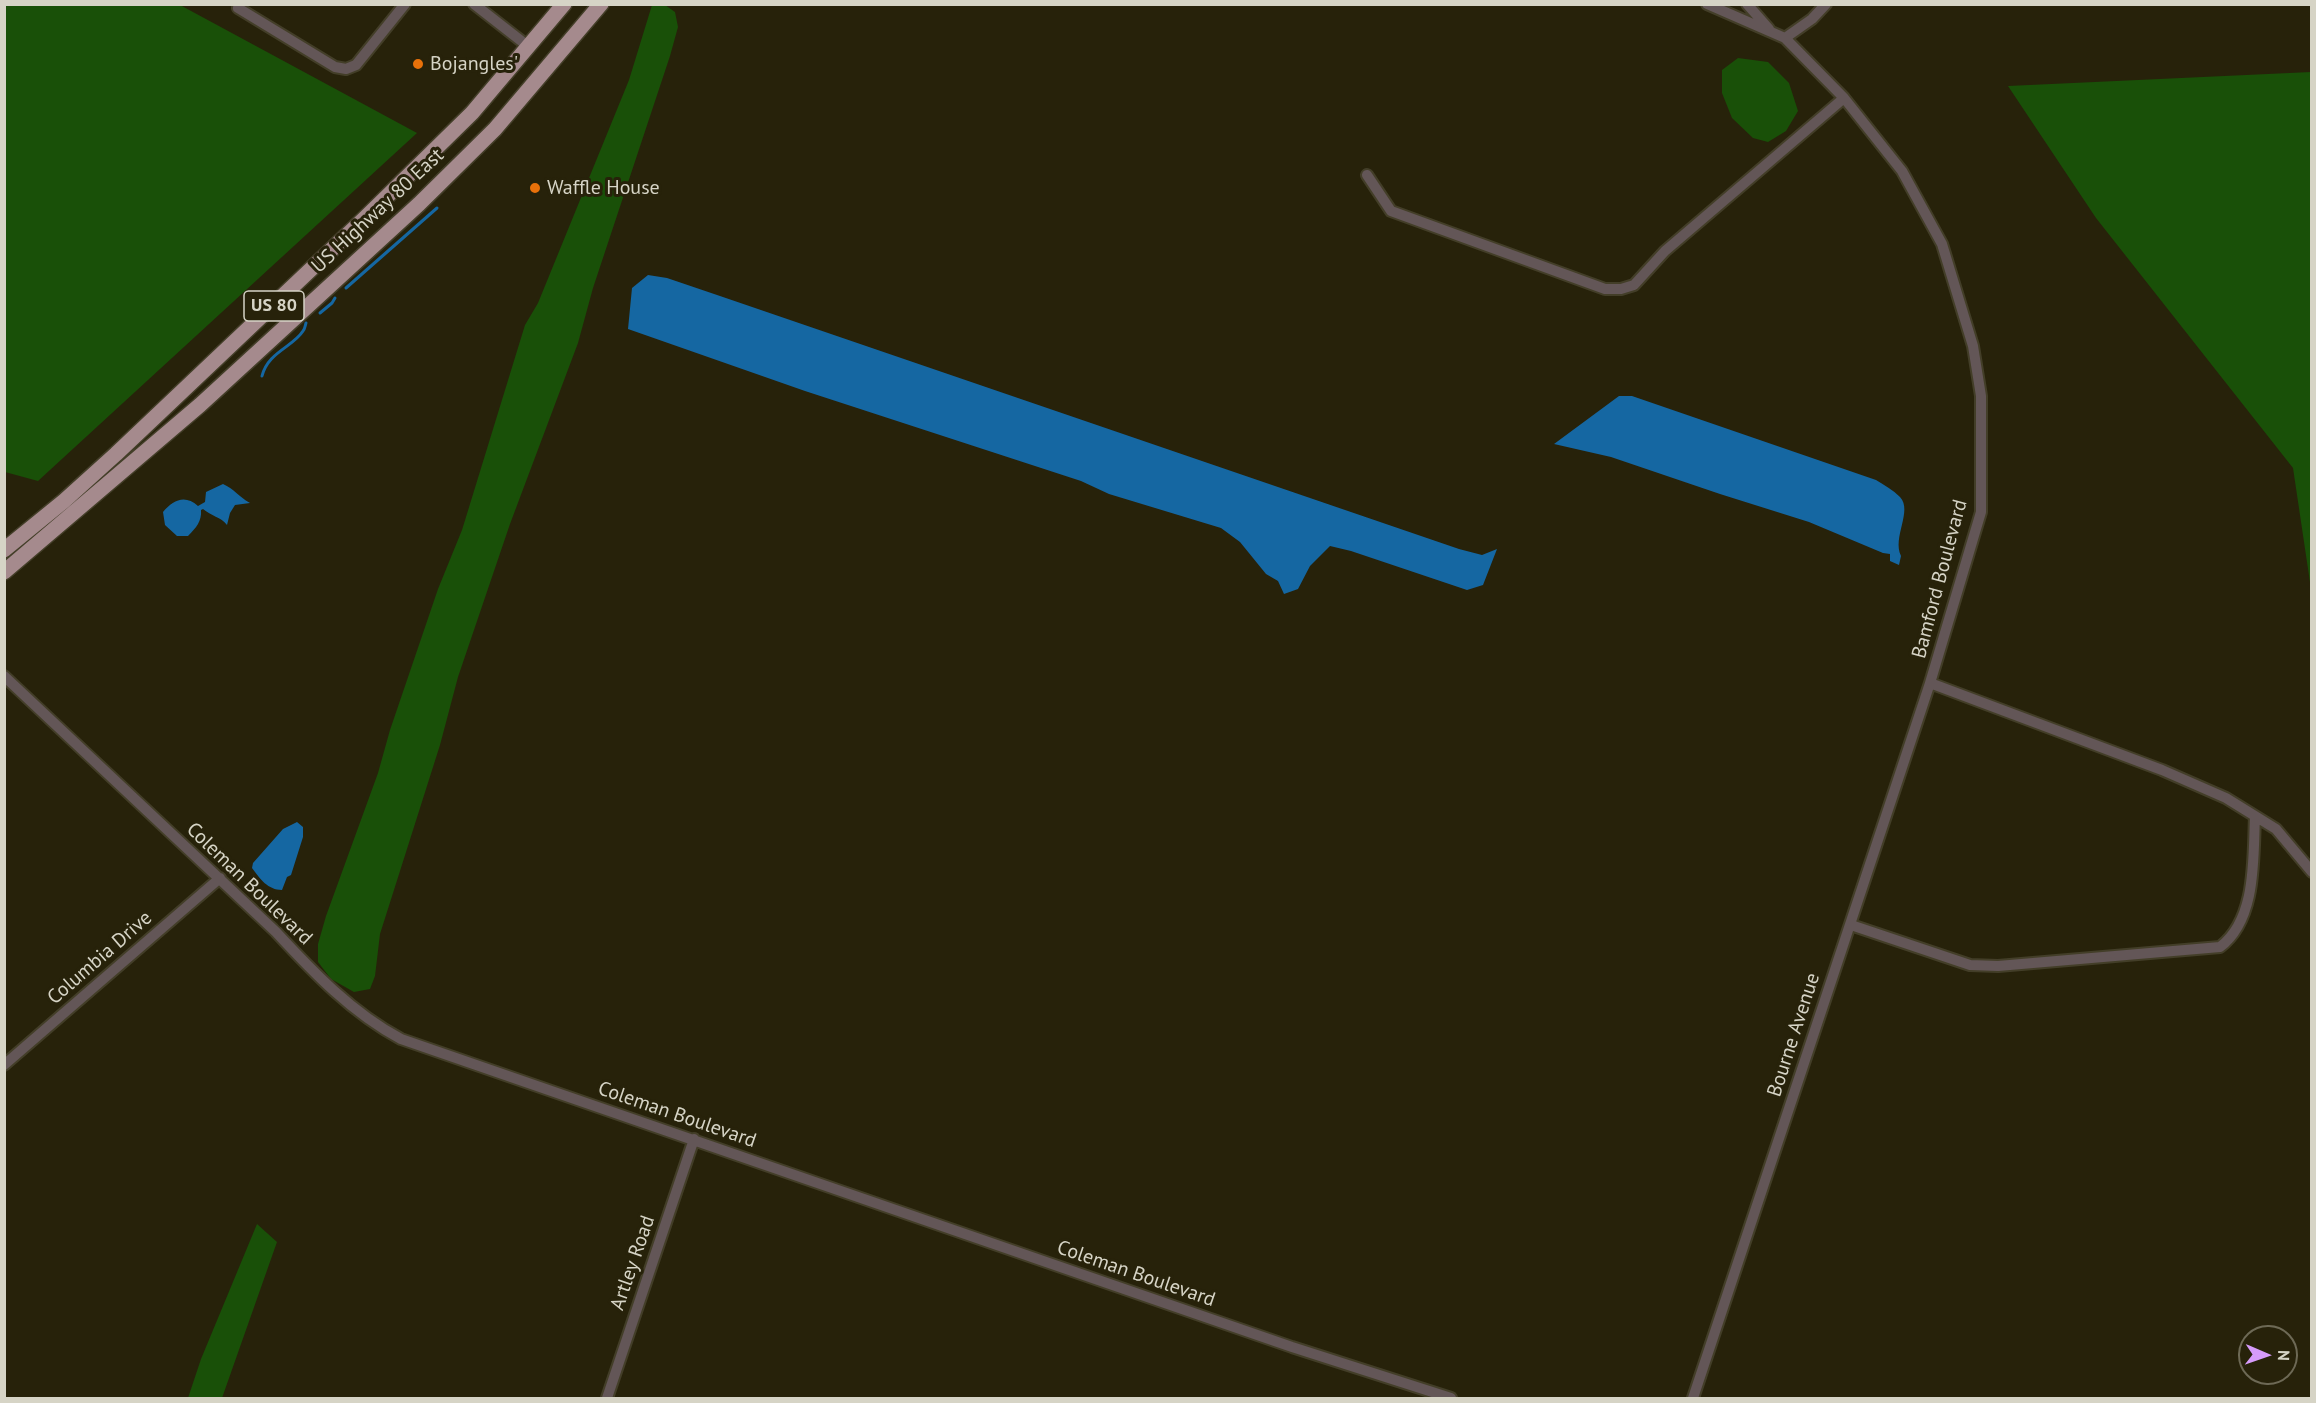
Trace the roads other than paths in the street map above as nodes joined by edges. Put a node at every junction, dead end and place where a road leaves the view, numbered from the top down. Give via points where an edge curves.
1 (240, 4) edge
2 (405, 4) edge
3 (474, 4) edge
4 (564, 4) edge
5 (1707, 4) edge
6 (1748, 4) edge
7 (1826, 4) edge
8 (596, 8) edge
9 (1771, 32) junction
10 (1785, 38) junction
11 (529, 47) junction
12 (1844, 98) junction
13 (1367, 175) dead end
14 (4, 550) edge
15 (4, 572) edge
16 (4, 676) edge
17 (1930, 683) junction
18 (2255, 816) junction
19 (2312, 872) edge
20 (219, 878) junction
21 (1851, 925) junction
22 (4, 1065) edge
23 (694, 1139) junction
24 (607, 1398) edge
25 (1451, 1398) edge
26 (1693, 1398) edge

1 - 2 street via 238,8 335,67 346,69 356,65
3 - 11 street
4 - 11 main road, US Highway 80 East / US 80
5 - 9 street, Bamford Boulevard
6 - 9 street, Bamford Boulevard
7 - 10 street
8 - 15 main road, US Highway 80 East / US 80 via 495,129 419,204 200,405
9 - 10 street, Bamford Boulevard
10 - 12 street, Bamford Boulevard
11 - 14 main road, US Highway 80 East / US 80 via 472,113 288,292 64,501
12 - 13 street via 1665,251 1634,285 1621,289 1605,290 1391,211
12 - 17 street, Bamford Boulevard via 1902,171 1942,244 1973,346 1981,396 1981,512
16 - 20 street, Coleman Boulevard
17 - 18 street, Bamford Boulevard via 2162,770 2226,798
17 - 21 street, Bourne Avenue
18 - 19 street, Bamford Boulevard via 2276,829
18 - 21 street via 2245,912 2232,938 2220,947 1998,966 1970,965
20 - 22 street, Columbia Drive
20 - 23 street, Coleman Boulevard via 355,1009 394,1036
21 - 26 street, Bourne Avenue
23 - 24 street, Artley Road
23 - 25 street, Coleman Boulevard via 1292,1347

